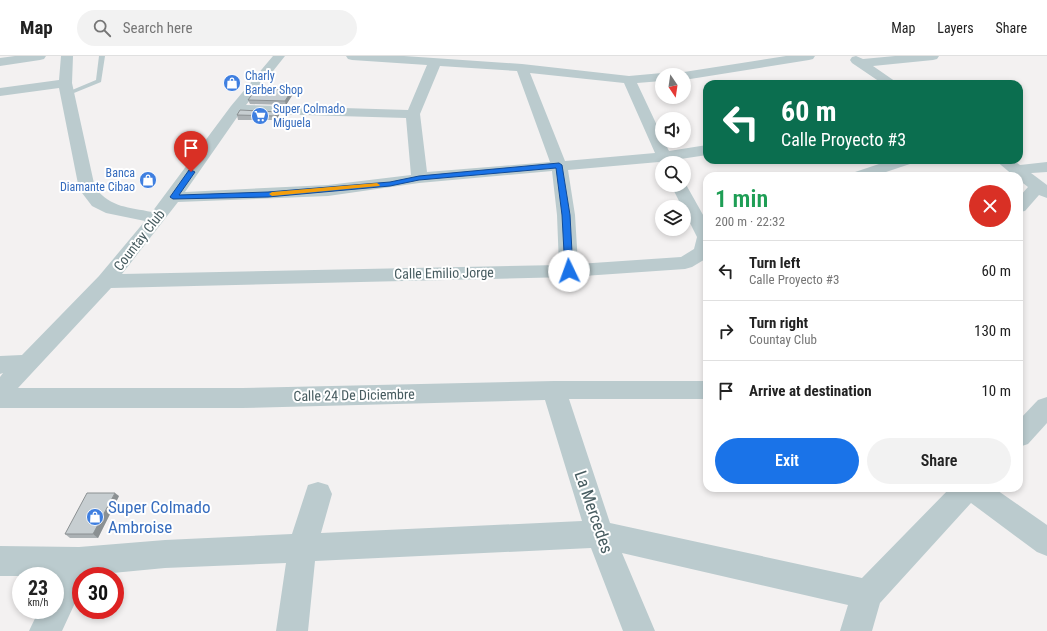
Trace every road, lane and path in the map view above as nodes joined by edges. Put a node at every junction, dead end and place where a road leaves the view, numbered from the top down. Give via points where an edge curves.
1 (40, 56) edge
2 (67, 56) edge
3 (102, 56) edge
4 (279, 56) edge
5 (352, 56) edge
6 (809, 56) edge
7 (850, 56) edge
8 (933, 56) edge
9 (0, 62) edge
10 (436, 62) junction
11 (861, 63) junction
12 (522, 68) junction
13 (691, 75) edge
14 (655, 78) edge
15 (629, 80) junction
16 (886, 80) edge
17 (66, 89) junction
18 (0, 92) edge
19 (236, 109) junction
20 (413, 114) junction
21 (703, 151) edge
22 (664, 156) edge
23 (682, 156) edge
24 (655, 161) edge
25 (895, 164) edge
26 (1009, 164) edge
27 (559, 165) junction
28 (1047, 167) edge
29 (1018, 170) junction
30 (870, 172) edge
31 (1021, 172) edge
32 (1023, 174) edge
33 (419, 178) junction
34 (1042, 189) edge
35 (685, 192) edge
36 (173, 197) junction
37 (1023, 204) edge
38 (699, 207) edge
39 (157, 218) junction
40 (703, 224) edge
41 (703, 253) edge
42 (569, 271) junction
43 (106, 281) junction
44 (28, 363) junction
45 (0, 365) edge
46 (554, 390) junction
47 (703, 390) edge
48 (0, 392) edge
49 (0, 398) edge
50 (1047, 407) edge
51 (1023, 432) edge
52 (964, 492) edge
53 (978, 492) edge
54 (318, 494) dead end
55 (600, 534) junction
56 (1047, 542) edge
57 (302, 548) junction
58 (0, 560) edge
59 (79, 562) junction
60 (867, 594) junction
61 (45, 631) edge
62 (292, 631) edge
63 (639, 631) edge
64 (856, 631) edge

1 - 9 street
2 - 17 street
3 - 17 lane via 99,81
4 - 19 street, Countay Club
5 - 10 street
6 - 13 street
7 - 11 street
8 - 11 street
10 - 12 street
10 - 20 street
11 - 16 street
12 - 15 street
12 - 27 street
14 - 15 street
15 - 22 street
17 - 18 street
17 - 39 street via 87,189 98,202 112,209
19 - 20 street
19 - 36 street, Countay Club
20 - 33 street
21 - 23 street
24 - 27 street
25 - 30 street
26 - 29 street
27 - 33 street
27 - 42 street via 566,215
28 - 29 street
29 - 31 street
32 - 34 street
33 - 36 street via 390,184 268,194
34 - 37 street
35 - 38 street, Calle Emilio Jorge
36 - 39 street, Countay Club
38 - 40 street, Calle Emilio Jorge
39 - 43 street, Countay Club
41 - 42 street, Calle Emilio Jorge via 685,262
42 - 43 street, Calle Emilio Jorge
43 - 44 street, Countay Club
44 - 45 street
44 - 48 street, Countay Club
46 - 47 street, Calle 24 De Diciembre
46 - 49 street, Calle 24 De Diciembre via 242,398
46 - 55 street, La Mercedes
50 - 51 street
52 - 60 street
53 - 56 street
54 - 57 street
55 - 57 street
55 - 60 street
55 - 63 street, La Mercedes
57 - 59 street via 165,554
57 - 62 street
58 - 59 street
59 - 61 street
60 - 64 street

